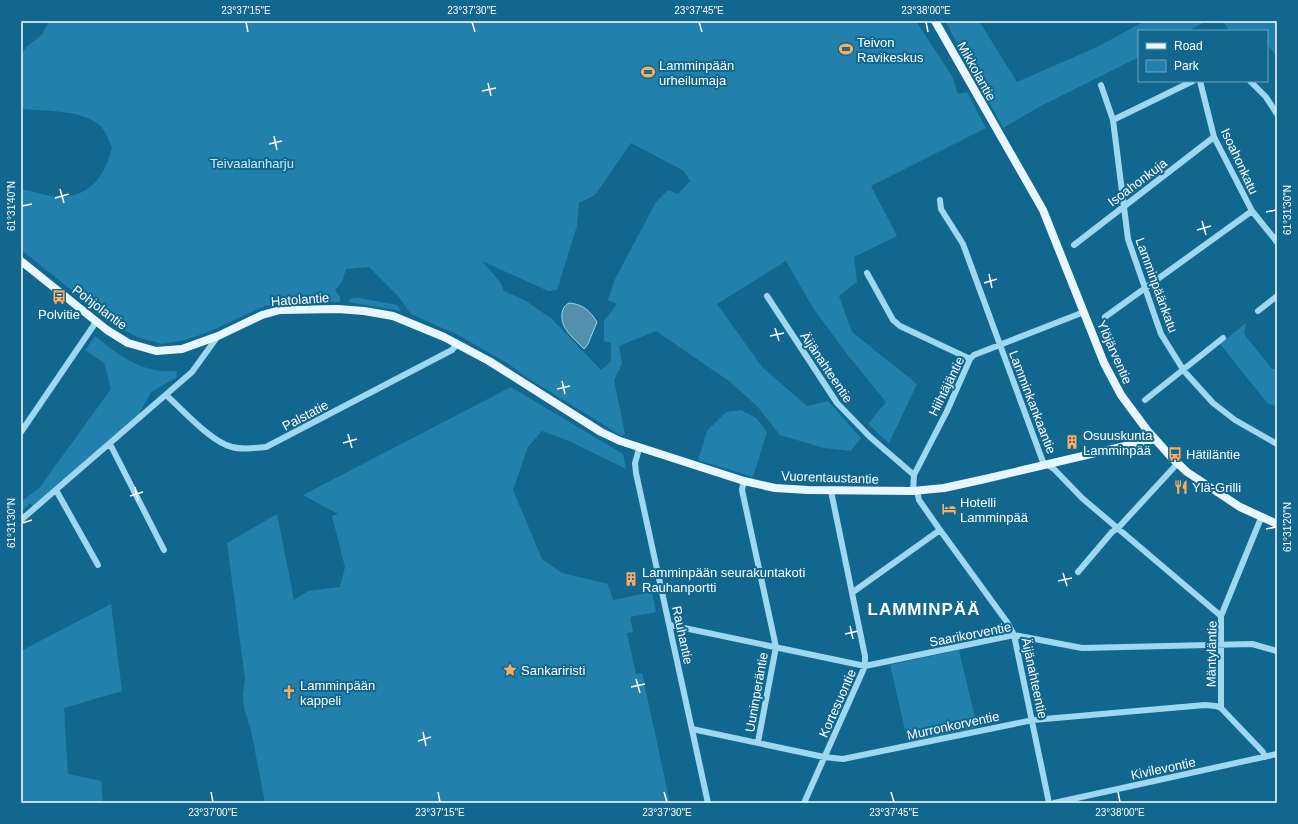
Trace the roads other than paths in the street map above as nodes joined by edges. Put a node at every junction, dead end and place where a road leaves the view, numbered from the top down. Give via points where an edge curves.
1 (935, 21) edge
2 (1191, 82) edge
3 (1200, 82) edge
4 (1251, 82) edge
5 (1101, 85) dead end
6 (1277, 114) edge
7 (1113, 120) junction
8 (998, 133) joint
9 (1214, 137) junction
10 (940, 200) dead end
11 (1123, 207) junction
12 (1252, 211) junction
13 (1277, 242) edge
14 (1074, 245) dead end
15 (22, 264) edge
16 (867, 273) dead end
17 (1144, 288) junction
18 (767, 296) dead end
19 (1277, 296) edge
20 (1258, 311) dead end
21 (1084, 312) junction
22 (1105, 317) dead end
23 (96, 322) junction
24 (218, 336) junction
25 (1223, 338) dead end
26 (457, 344) junction
27 (999, 345) junction
28 (970, 359) junction
29 (1184, 371) junction
30 (523, 382) joint
31 (166, 395) junction
32 (1145, 400) dead end
33 (21, 432) edge
34 (1155, 439) junction
35 (110, 444) junction
36 (1277, 444) edge
37 (639, 449) junction
38 (1178, 464) junction
39 (1047, 466) junction
40 (914, 475) junction
41 (744, 481) junction
42 (56, 490) junction
43 (831, 491) junction
44 (915, 491) junction
45 (1261, 518) junction
46 (21, 520) edge
47 (1277, 524) edge
48 (1118, 528) junction
49 (940, 530) junction
50 (164, 550) dead end
51 (98, 564) dead end
52 (1078, 572) dead end
53 (853, 592) junction
54 (1221, 616) junction
55 (670, 625) junction
56 (1014, 635) junction
57 (1221, 644) junction
58 (776, 647) junction
59 (1277, 651) edge
60 (865, 666) junction
61 (1221, 708) junction
62 (1033, 720) junction
63 (692, 729) junction
64 (758, 742) junction
65 (1277, 754) edge
66 (824, 757) junction
67 (1265, 757) junction
68 (708, 803) edge
69 (804, 803) edge
70 (1049, 803) edge
71 (1054, 803) edge

1 - 8 main road, Mikkolantie
2 - 7 street
3 - 9 street, Isoahonkatu
4 - 6 street via 1266,97
5 - 7 street, Lamminpäänkatu
7 - 11 street, Lamminpäänkatu
8 - 21 main road, Ylöjärventie via 1043,210
9 - 11 street, Isoahonkuja
9 - 12 street, Isoahonkatu
10 - 27 street, Lamminkankaantie via 941,209 963,244
11 - 14 street, Isoahonkuja
11 - 17 street, Lamminpäänkatu via 1128,239
12 - 13 street, Isoahonkatu
12 - 17 street
15 - 23 main road, Pohjolantie
16 - 28 street via 893,320 900,326
17 - 22 street
17 - 29 street, Lamminpäänkatu via 1161,334
18 - 40 street, Äijänahteentie via 837,403 870,437
19 - 20 street
21 - 27 street, Hiihtäjäntie
21 - 34 main road, Ylöjärventie via 1113,382
23 - 24 main road, Pohjolantie via 128,343 156,351 182,349
23 - 33 street
24 - 26 main road, Hatolantie via 273,311 335,309 393,316
24 - 31 street, Hatolantie via 199,364
25 - 29 street
26 - 30 main road, Hatolantie
26 - 31 street, Palstatie via 452,350 266,447 232,447 216,441
27 - 28 street, Hiihtäjäntie
27 - 39 street, Lamminkankaantie via 1043,462
28 - 40 street, Hiihtäjäntie
29 - 32 street
29 - 36 street, Lamminpäänkatu via 1213,403 1240,423
30 - 37 main road, Vuorentaustantie via 601,432
31 - 35 street, Hatolantie
34 - 38 main road, Ylöjärventie
34 - 39 main road, Vuorentaustantie
35 - 42 street, Hatolantie
35 - 50 street
37 - 41 main road, Vuorentaustantie
37 - 55 street, Rauhantie via 635,464 636,473
38 - 45 main road, Ylöjärventie via 1214,492
38 - 48 street
39 - 44 main road, Vuorentaustantie via 944,488
39 - 48 street, Lamminkankaantie via 1054,469 1082,498
40 - 44 street, Hiihtäjäntie
41 - 43 main road, Vuorentaustantie via 789,490
41 - 58 street, Uuninperäntie via 742,490
42 - 46 street, Hatolantie
42 - 51 street
43 - 44 main road, Vuorentaustantie
43 - 53 street, Kortesuontie
44 - 49 street, Äijänahteentie
45 - 47 main road, Ylöjärventie
45 - 54 street, Mäntyläntie
48 - 52 street
48 - 54 street, Lamminkankaantie
49 - 53 street
49 - 56 street, Äijänahteentie via 1008,622
53 - 60 street, Kortesuontie
54 - 57 street, Mäntyläntie
55 - 58 street, Saarikorventie
55 - 63 street, Rauhantie
56 - 57 street, Saarikorventie via 1082,648
56 - 60 street, Saarikorventie
56 - 62 street, Äijänahteentie
57 - 59 street, Saarikorventie via 1252,644
57 - 61 street, Mäntyläntie
58 - 60 street, Saarikorventie
58 - 64 street, Uuninperäntie
60 - 66 street, Kortesuontie
61 - 62 street, Murronkorventie via 1205,705
61 - 67 street via 1250,737
62 - 66 street, Murronkorventie via 851,759
62 - 70 street, Äijänahteentie
63 - 64 street, Murronkorventie
63 - 68 street, Rauhantie
64 - 66 street, Murronkorventie
65 - 67 street, Kivilevontie
66 - 69 street, Kortesuontie
67 - 71 street, Kivilevontie

